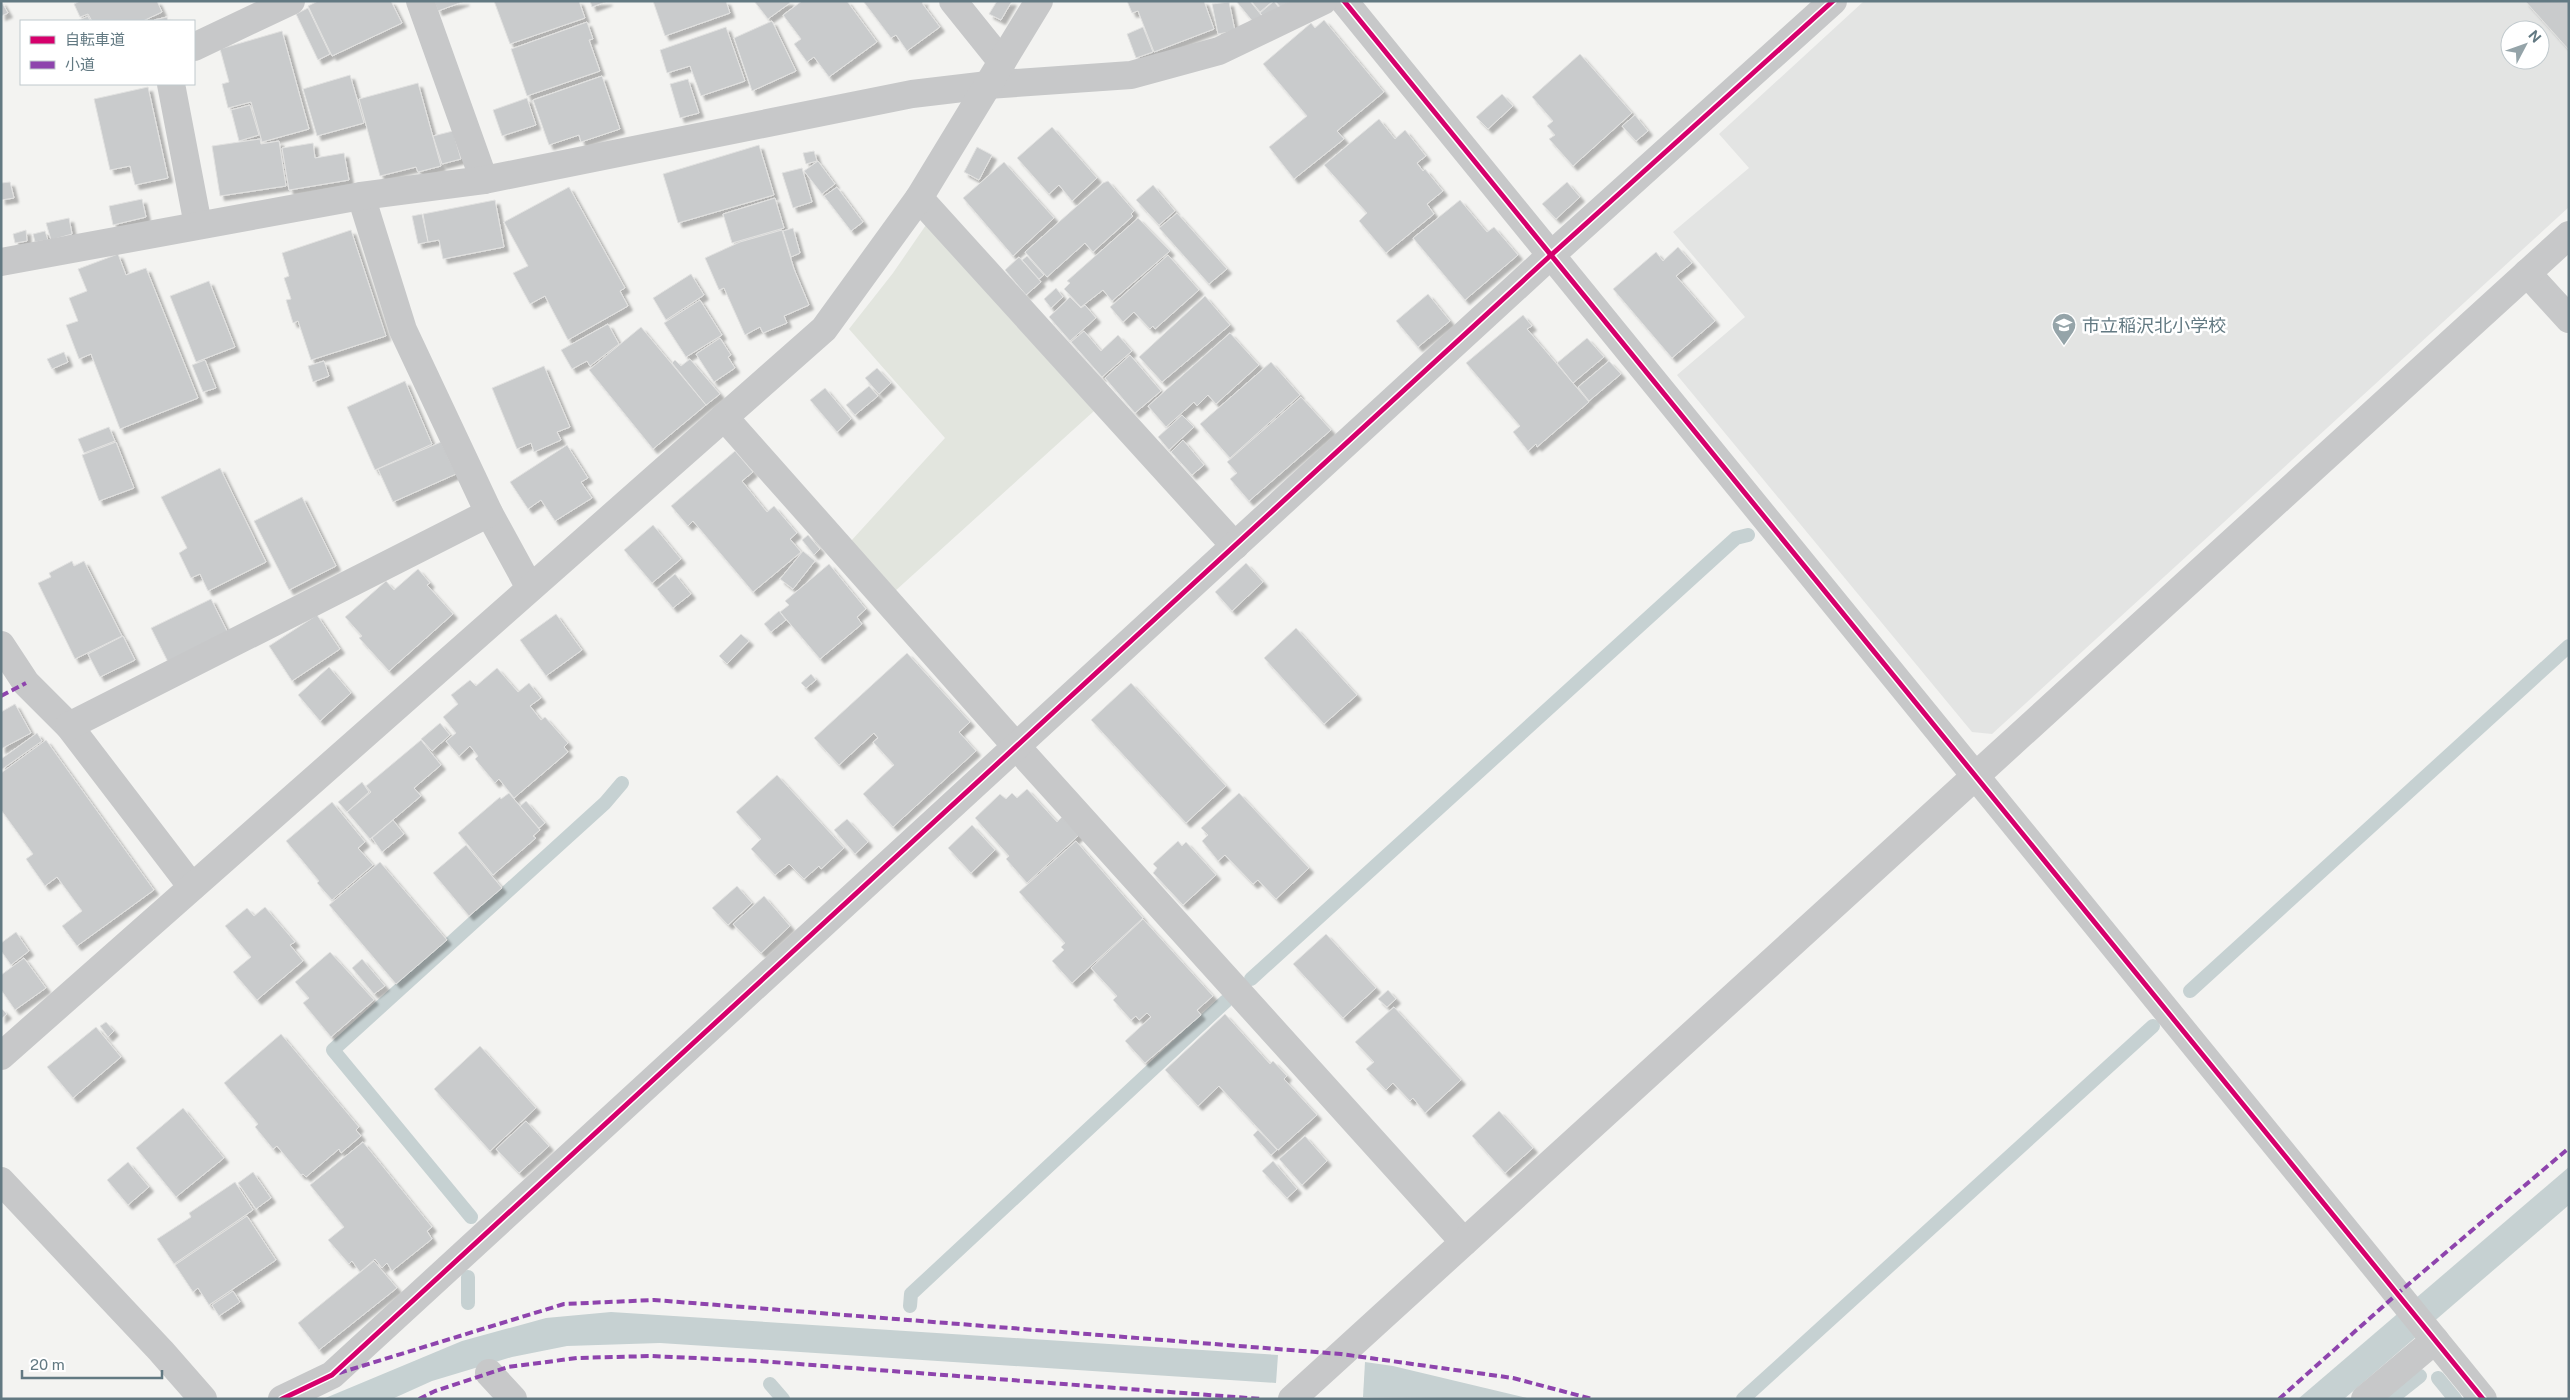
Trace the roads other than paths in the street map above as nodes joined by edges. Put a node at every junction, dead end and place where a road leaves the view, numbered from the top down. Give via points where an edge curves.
1 (291, 1) edge
2 (420, 1) edge
3 (953, 1) edge
4 (1039, 1) edge
5 (1323, 1) edge
6 (1344, 1) edge
7 (1833, 1) edge
8 (195, 47) edge
9 (1002, 62) junction
10 (171, 85) edge
11 (988, 85) junction
12 (484, 180) junction
13 (361, 196) junction
14 (919, 198) junction
15 (198, 225) junction
16 (2569, 235) edge
17 (1550, 256) junction
18 (1, 262) edge
19 (2527, 273) junction
20 (2569, 319) edge
21 (724, 417) junction
22 (489, 513) junction
23 (1234, 546) junction
24 (530, 588) junction
25 (1, 645) edge
26 (69, 726) junction
27 (1016, 746) junction
28 (1975, 778) junction
29 (192, 887) junction
30 (1, 1056) edge
31 (1, 1181) edge
32 (1464, 1242) junction
33 (2431, 1336) junction
34 (489, 1373) dead end
35 (203, 1399) edge
36 (282, 1399) edge
37 (514, 1399) edge
38 (1292, 1399) edge
39 (2365, 1399) edge
40 (2484, 1399) edge

1 - 8 street
2 - 12 street
3 - 9 street
4 - 9 street
5 - 11 street via 1219,51 1131,75
6 - 17 street
7 - 17 street
9 - 11 street
10 - 15 street
11 - 12 street via 912,94
11 - 14 street
12 - 13 street
13 - 15 street
13 - 22 street via 403,330
14 - 21 street via 824,329
14 - 23 street
15 - 18 street
16 - 19 street
17 - 23 street
17 - 28 street
19 - 20 street
19 - 28 street
21 - 24 street
21 - 27 street
22 - 24 street
22 - 26 street
23 - 27 street
24 - 29 street
25 - 26 street via 26,682
26 - 29 street
27 - 32 street
27 - 36 street via 332,1375
28 - 32 street
28 - 33 street
29 - 30 street
31 - 35 street
32 - 38 street
33 - 39 street
33 - 40 street
34 - 37 street

